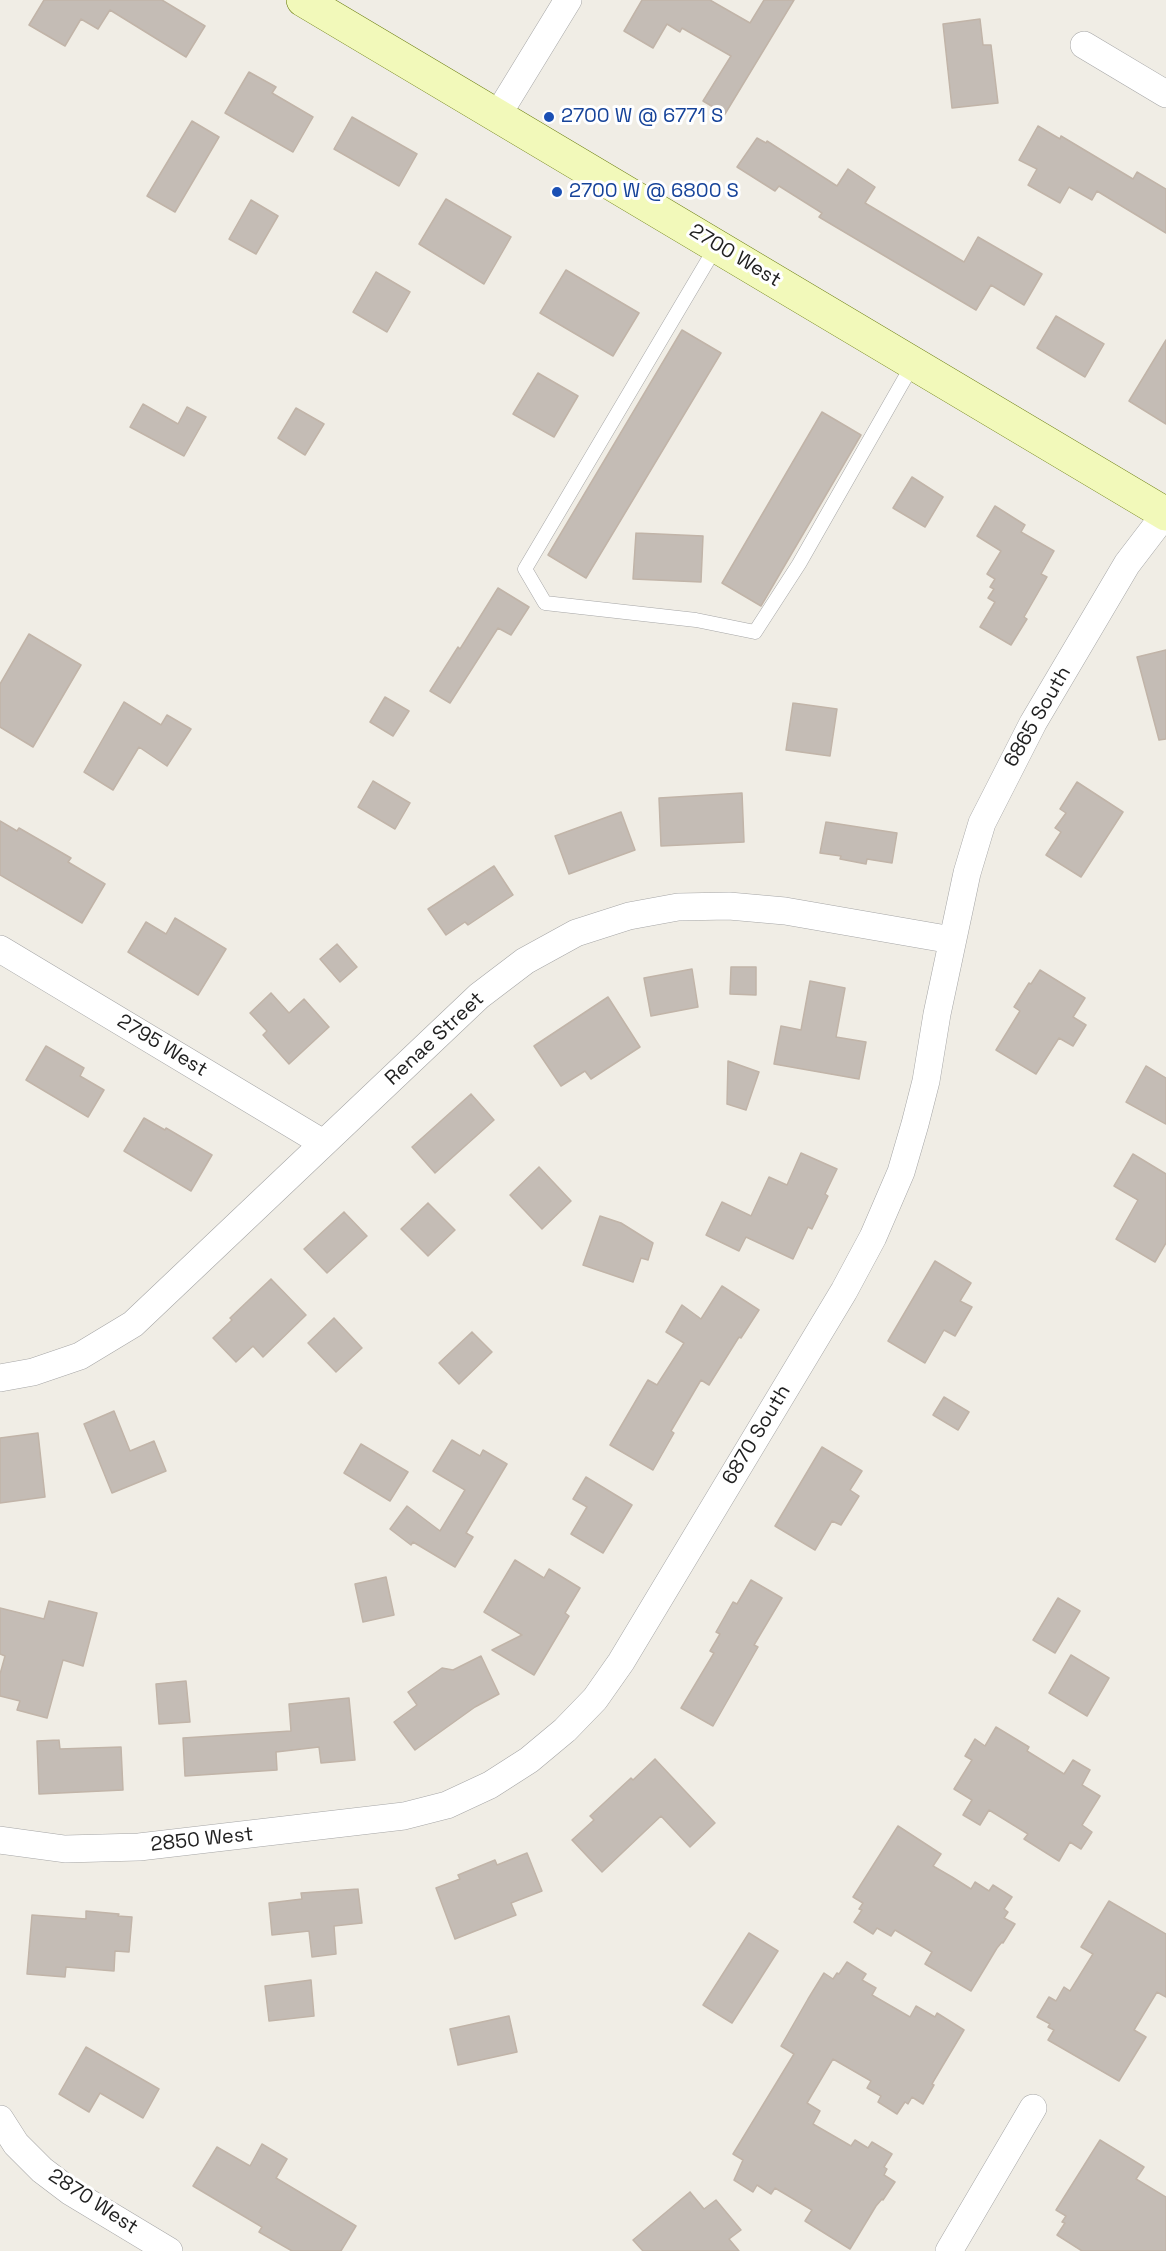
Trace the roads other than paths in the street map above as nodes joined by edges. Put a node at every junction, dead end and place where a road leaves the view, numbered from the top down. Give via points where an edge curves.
1 (303, 0) edge
2 (568, 0) edge
3 (1084, 45) dead end
4 (1166, 94) edge
5 (497, 116) junction
6 (717, 245) junction
7 (913, 363) junction
8 (1166, 513) edge
9 (952, 940) junction
10 (0, 949) edge
11 (323, 1143) junction
12 (0, 1378) edge
13 (404, 1816) joint
14 (0, 1840) edge
15 (1033, 2108) dead end
16 (0, 2119) edge
17 (169, 2251) edge
18 (948, 2251) edge

1 - 5 main road, 2700 West
2 - 5 street
3 - 4 street
5 - 6 main road, 2700 West
6 - 7 main road, 2700 West
6 - 7 lane via 525,569 545,603 696,620 755,632 805,553
7 - 8 main road, 2700 West
8 - 9 street, 6865 South via 1127,564 1006,772 979,833
9 - 11 street, Renae Street via 785,911 729,906 678,907 629,916 576,933 525,961 479,996
9 - 13 street, 6870 South via 915,1124 901,1172 873,1237 621,1662 595,1699 529,1760 490,1785 447,1805
10 - 11 street, 2795 West
11 - 12 street, Renae Street via 133,1324 80,1356
13 - 14 street, 2850 West via 139,1847 65,1849
15 - 18 street
16 - 17 street, 2870 West via 16,2144 42,2170

